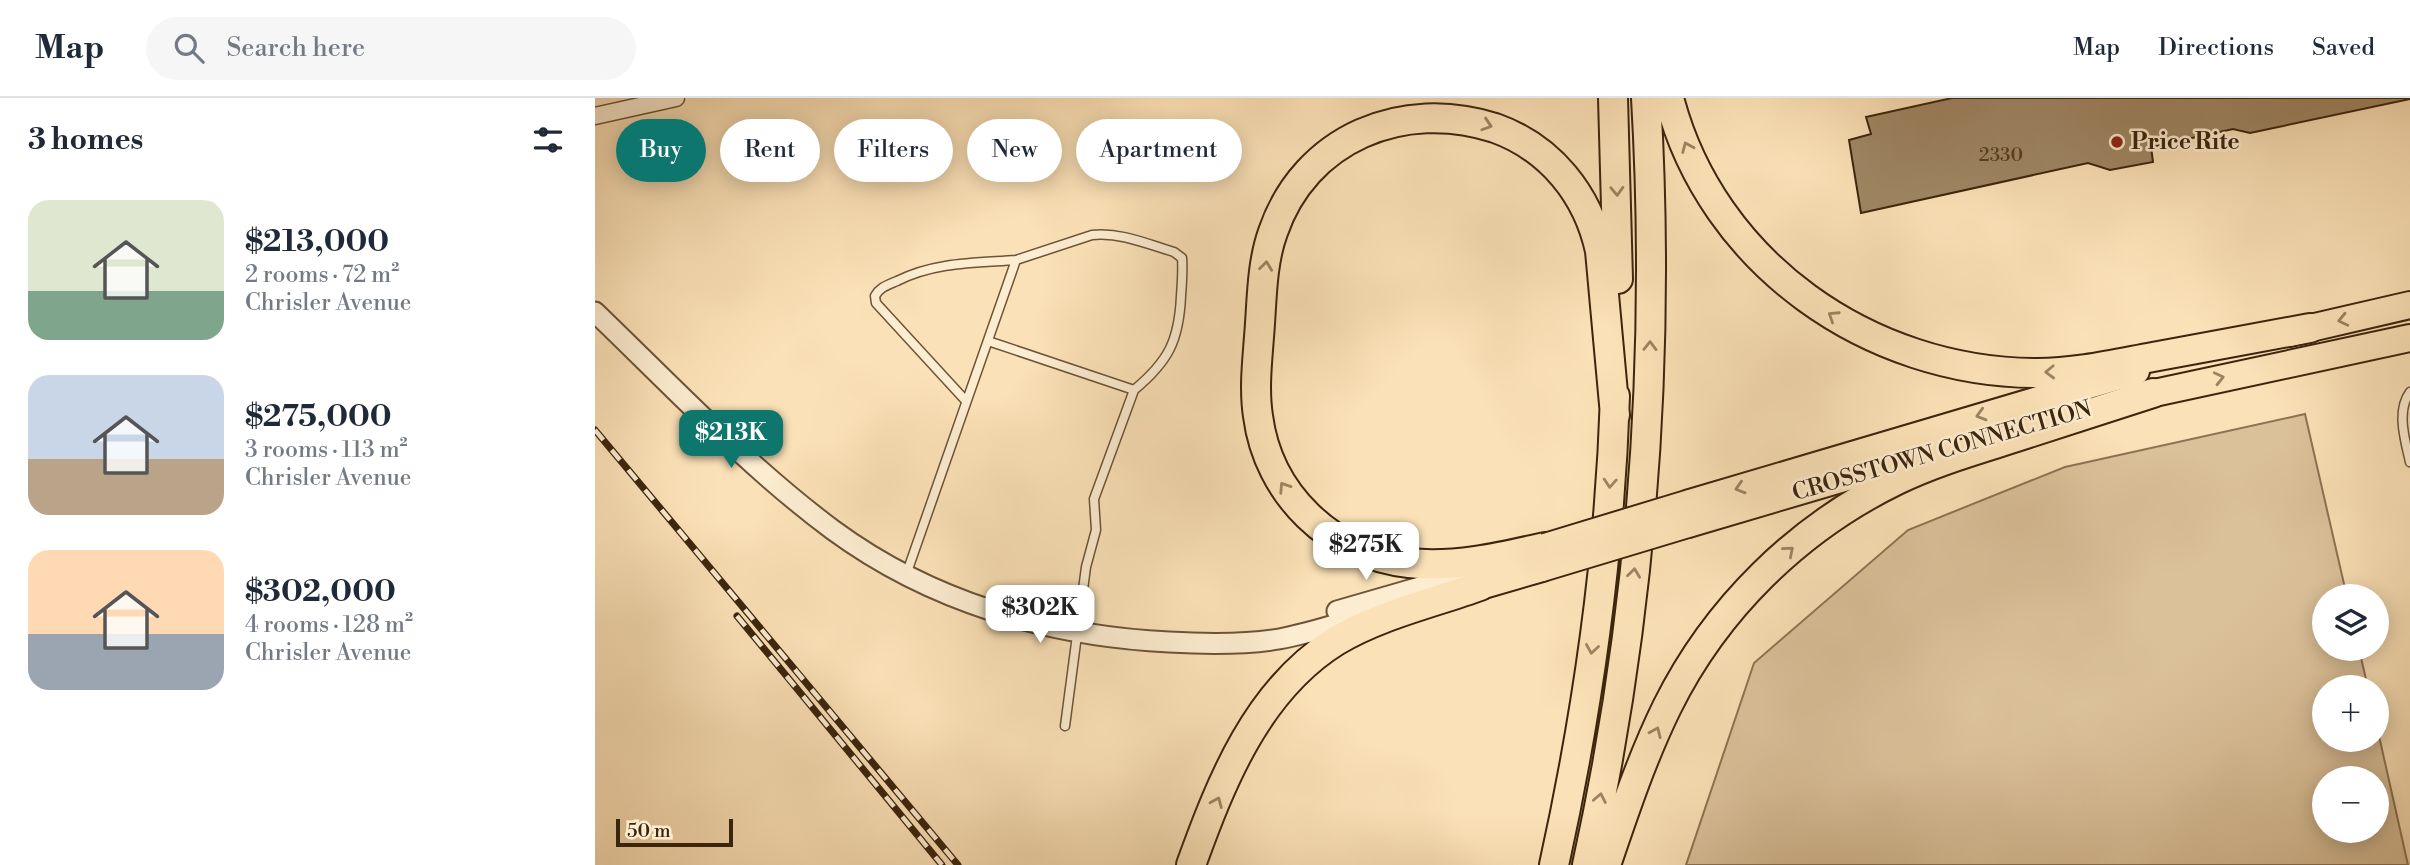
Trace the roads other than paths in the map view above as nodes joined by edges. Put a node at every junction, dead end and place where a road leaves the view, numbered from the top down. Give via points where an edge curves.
1 (676, 98) edge
2 (1613, 98) edge
3 (1646, 98) edge
4 (1669, 98) edge
5 (595, 116) edge
6 (1016, 260) junction
7 (2410, 305) edge
8 (595, 312) edge
9 (2310, 328) junction
10 (2410, 338) edge
11 (988, 341) junction
12 (1134, 390) junction
13 (2410, 392) edge
14 (2153, 393) junction
15 (967, 401) junction
16 (1615, 415) junction
17 (2410, 462) edge
18 (1689, 514) junction
19 (1543, 557) junction
20 (906, 575) junction
21 (1481, 586) junction
22 (1076, 632) junction
23 (1193, 643) junction
24 (1065, 726) dead end
25 (1555, 856) edge
26 (1191, 865) edge
27 (1587, 865) edge
28 (1605, 865) edge

1 - 5 street
2 -> 16 highway via 1618,274
27 -> 3 highway via 1627,631 1643,477 1651,322
9 -> 4 highway via 2063,372 1984,370 1913,354 1832,315 1757,255 1703,181
6 - 11 lane
6 - 12 lane via 1104,234 1117,234 1182,258 1175,342
6 - 15 lane via 919,270 879,289 875,296 876,303
7 -> 9 highway, CROSSTOWN CONNECTION
8 - 20 street via 800,505
9 -> 18 highway, CROSSTOWN CONNECTION via 2144,369
14 -> 10 highway, CROSSTOWN CONNECTION
11 - 12 lane
11 - 15 lane
12 - 22 lane via 1094,499 1096,530
13 - 17 lane via 2403,404
14 - 18 highway, CROSSTOWN CONNECTION
28 -> 14 highway via 1641,767 1682,678 1719,624 1783,555 1838,513 1899,479
15 - 20 lane
19 -> 16 highway via 1502,556 1456,563 1387,559 1325,531 1280,482 1258,416 1264,275 1273,232 1305,174 1362,131 1407,118 1476,122 1509,134 1537,152 1568,180 1596,233
16 -> 25 highway via 1596,627
18 - 19 highway, CROSSTOWN CONNECTION, bridge
19 - 21 highway, CROSSTOWN CONNECTION
19 - 23 street via 1249,635
20 - 22 street via 988,610
21 - 23 street via 1278,639
26 -> 21 highway via 1242,745 1269,703 1302,668 1358,630
22 - 23 street
22 - 24 lane

